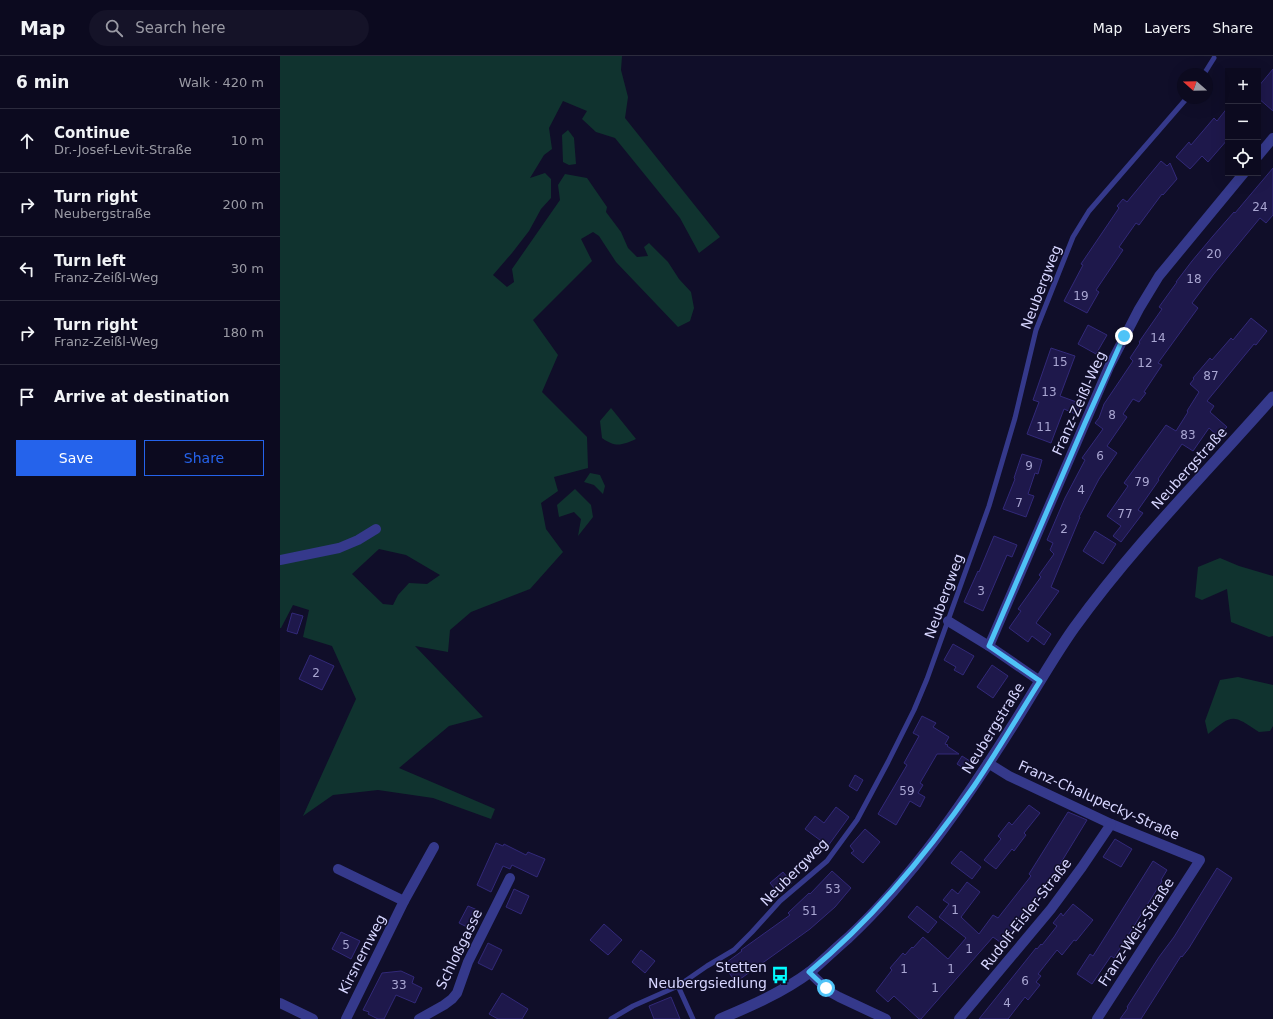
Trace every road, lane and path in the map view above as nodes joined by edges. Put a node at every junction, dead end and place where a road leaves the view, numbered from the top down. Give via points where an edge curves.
1 (1214, 58) dead end
2 (1208, 68) edge
3 (1182, 104) edge
4 (1273, 138) edge
5 (1261, 152) edge
6 (1241, 176) edge
7 (1273, 397) edge
8 (376, 529) dead end
9 (280, 560) edge
10 (948, 621) junction
11 (989, 646) junction
12 (1040, 681) junction
13 (988, 763) junction
14 (1111, 824) junction
15 (434, 847) dead end
16 (1200, 860) joint
17 (338, 869) dead end
18 (510, 878) dead end
19 (404, 901) junction
20 (809, 972) junction
21 (678, 986) junction
22 (280, 1003) edge
23 (313, 1019) edge
24 (346, 1019) edge
25 (419, 1019) edge
26 (611, 1019) edge
27 (693, 1019) edge
28 (720, 1019) edge
29 (886, 1019) edge
30 (959, 1019) edge
31 (1096, 1019) edge

1 - 2 lane
3 - 10 lane, Neubergweg via 1089,211 1073,237 1036,330 1015,418 989,506
4 - 5 street
6 - 11 street, Franz-Zeißl-Weg via 1166,266 1138,309 1109,367
7 - 12 street, Neubergstraße via 1123,565 1073,630
8 - 9 street via 339,548
10 - 11 street
10 - 21 lane, Neubergweg via 917,704 853,827 826,860 780,901 738,946
11 - 12 street
12 - 13 street, Neubergstraße
13 - 14 street, Franz-Chalupecky-Straße via 1009,776
13 - 20 street, Neubergstraße via 942,830 896,888 856,930
14 - 16 street, Franz-Chalupecky-Straße
14 - 30 street, Rudolf-Eisler-Straße via 1051,909
15 - 19 street, Kirsnernweg
16 - 31 street, Franz-Weis-Straße
17 - 19 street
18 - 25 street, Schloßgasse via 468,962 457,993 444,1005
19 - 24 street, Kirsnernweg
20 - 28 street, Neubergstraße via 774,994
20 - 29 street via 830,992
21 - 26 lane, Neubergweg
21 - 27 lane
22 - 23 street

